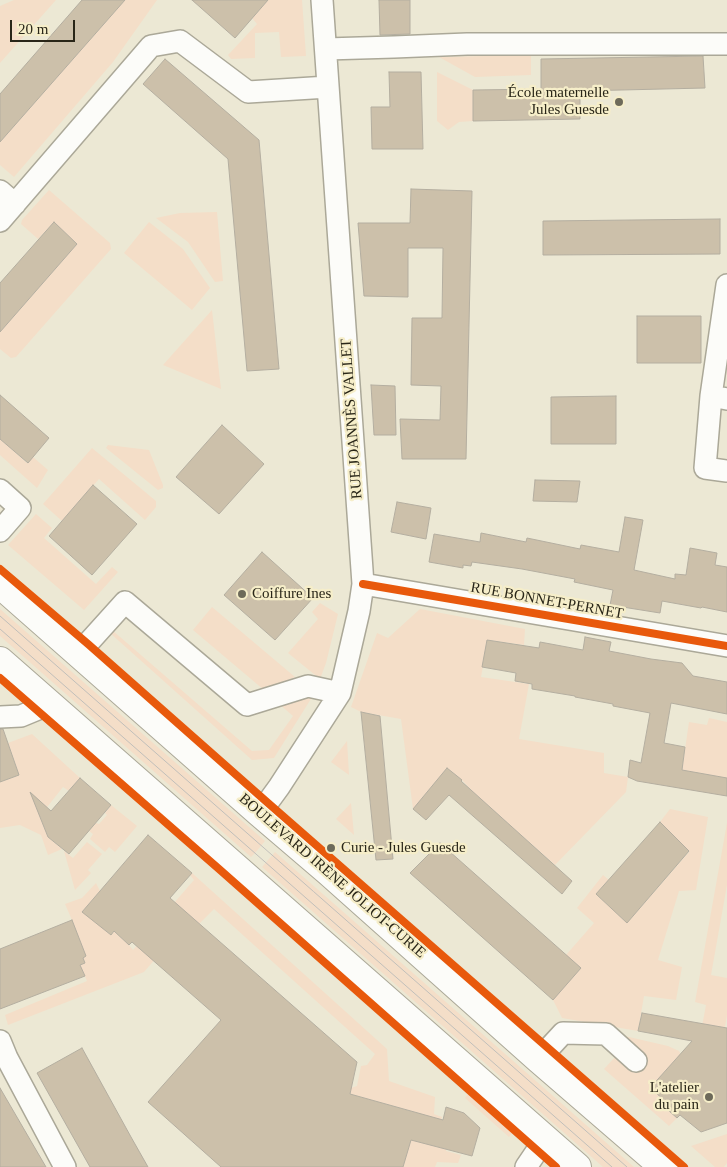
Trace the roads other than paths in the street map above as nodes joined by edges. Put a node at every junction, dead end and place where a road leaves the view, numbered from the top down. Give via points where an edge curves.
1 (322, 0) edge
2 (727, 44) edge
3 (326, 48) junction
4 (328, 87) junction
5 (7, 197) edge
6 (0, 221) edge
7 (727, 285) edge
8 (719, 397) edge
9 (727, 471) edge
10 (0, 490) edge
11 (0, 530) edge
12 (0, 584) edge
13 (363, 584) junction
14 (727, 646) edge
15 (79, 653) junction
16 (0, 661) edge
17 (340, 693) junction
18 (50, 704) junction
19 (0, 717) edge
20 (260, 813) junction
21 (0, 1041) edge
22 (539, 1058) junction
23 (636, 1062) dead end
24 (545, 1139) junction
25 (65, 1167) edge
26 (526, 1167) edge
27 (577, 1167) edge
28 (664, 1167) edge

1 - 3 street, RUE JOANNÈS VALLET
2 - 3 street via 467,44
3 - 4 street, RUE JOANNÈS VALLET
4 - 5 street via 248,92 180,40 151,46
4 - 13 street, RUE JOANNÈS VALLET
5 - 6 street
7 - 8 street
8 - 9 street via 705,468
10 - 11 street via 20,508
12 - 15 main road, BOULEVARD IRÈNE JOLIOT-CURIE
13 - 14 street, RUE BONNET-PERNET
13 - 17 street, RUE JOANNÈS VALLET
15 - 17 street via 125,602 247,706 308,686
15 - 20 main road, BOULEVARD IRÈNE JOLIOT-CURIE
16 - 18 main road
17 - 20 street, RUE JOANNÈS VALLET
18 - 19 street via 21,716
18 - 24 main road
20 - 22 main road, BOULEVARD IRÈNE JOLIOT-CURIE
21 - 25 street
22 - 23 street via 563,1033 606,1034
22 - 28 main road, BOULEVARD IRÈNE JOLIOT-CURIE
24 - 26 street
24 - 27 main road

